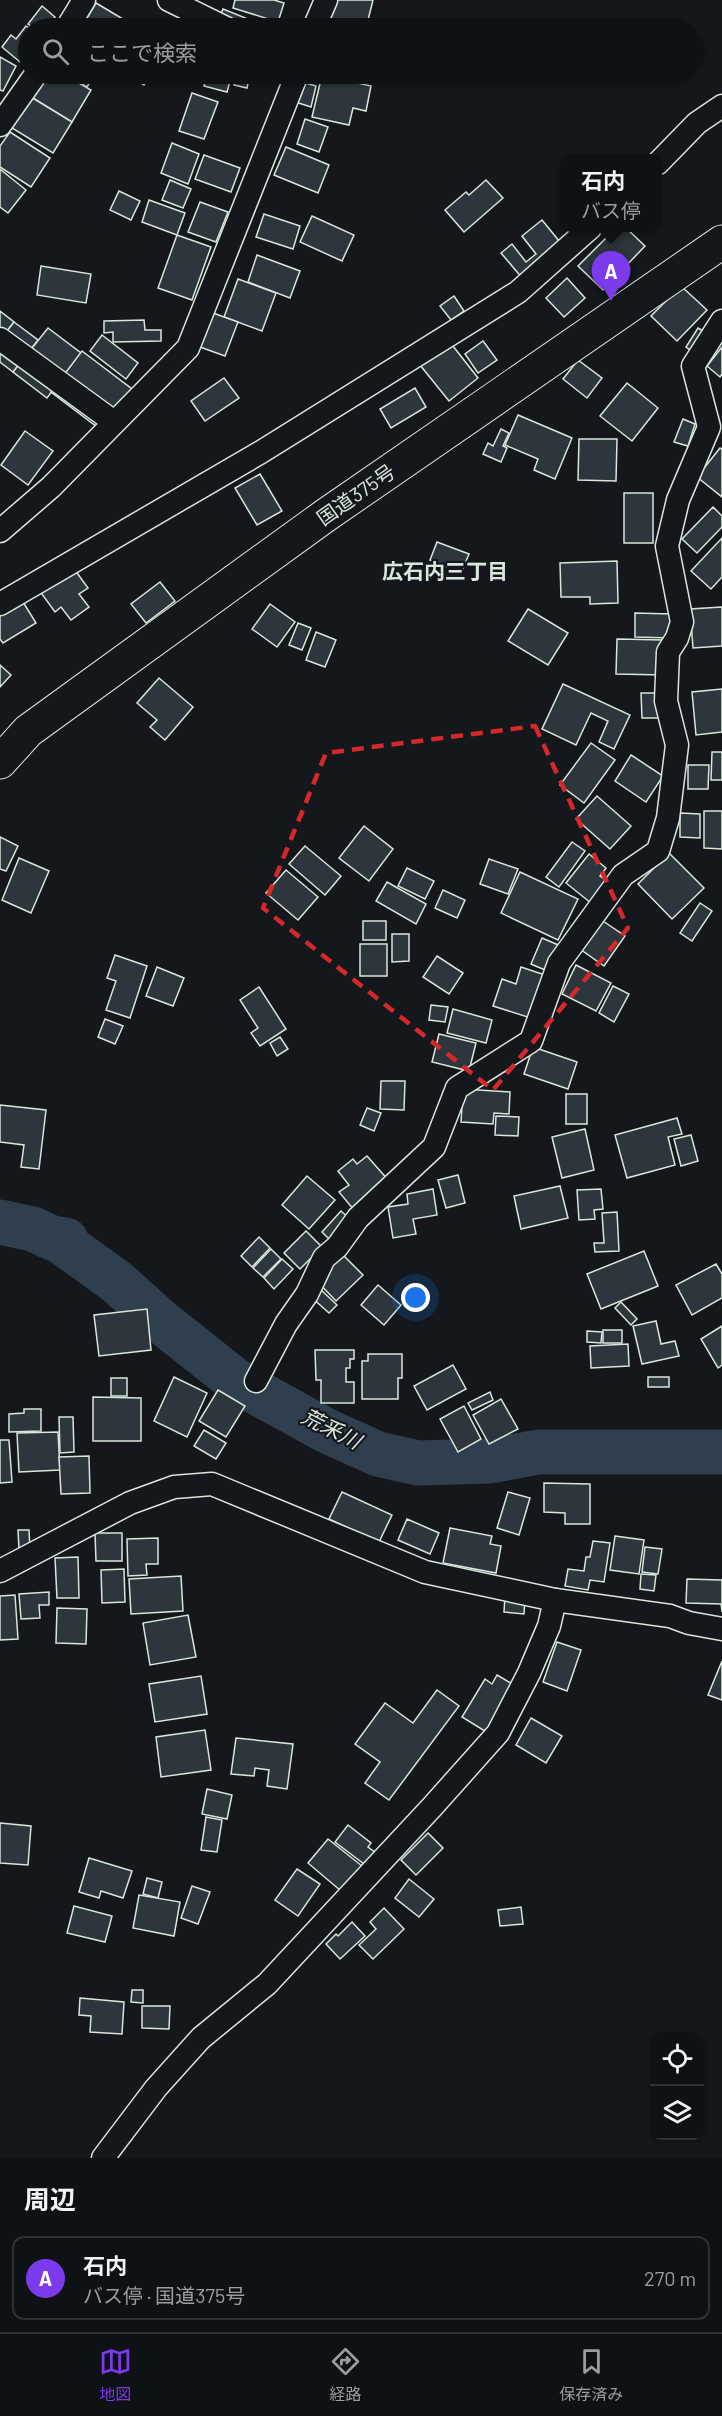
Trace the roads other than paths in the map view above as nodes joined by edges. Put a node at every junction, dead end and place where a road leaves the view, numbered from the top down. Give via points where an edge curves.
1 (84, 0) edge
2 (169, 0) edge
3 (326, 0) edge
4 (73, 18) edge
5 (206, 18) edge
6 (318, 18) edge
7 (29, 84) edge
8 (293, 84) edge
9 (722, 106) edge
10 (0, 125) edge
11 (662, 158) edge
12 (586, 232) edge
13 (722, 242) edge
14 (722, 321) edge
15 (0, 339) edge
16 (693, 366) junction
17 (722, 421) edge
18 (114, 422) junction
19 (0, 531) edge
20 (0, 604) edge
21 (0, 762) edge
22 (256, 1381) dead end
23 (0, 1571) edge
24 (555, 1600) junction
25 (722, 1629) edge
26 (103, 2158) edge

1 - 4 street
2 - 5 street
3 - 6 street
7 - 10 street
8 - 18 street via 188,348
9 - 11 street via 697,123
12 - 20 street via 518,292 261,452
13 - 21 highway, 国道375号 via 307,529 28,731
14 - 16 street
15 - 18 street
16 - 17 street
16 - 22 street via 709,427 678,500 667,546 682,622 668,652 666,701 677,745 668,818 658,851 622,875 559,963 531,1041 457,1088 434,1147 358,1218 324,1258
18 - 19 street via 51,487
23 - 24 street via 130,1503 174,1486 212,1484 425,1572
24 - 25 street via 670,1616
24 - 26 street via 533,1664 498,1732 267,1984 201,2038 156,2088

